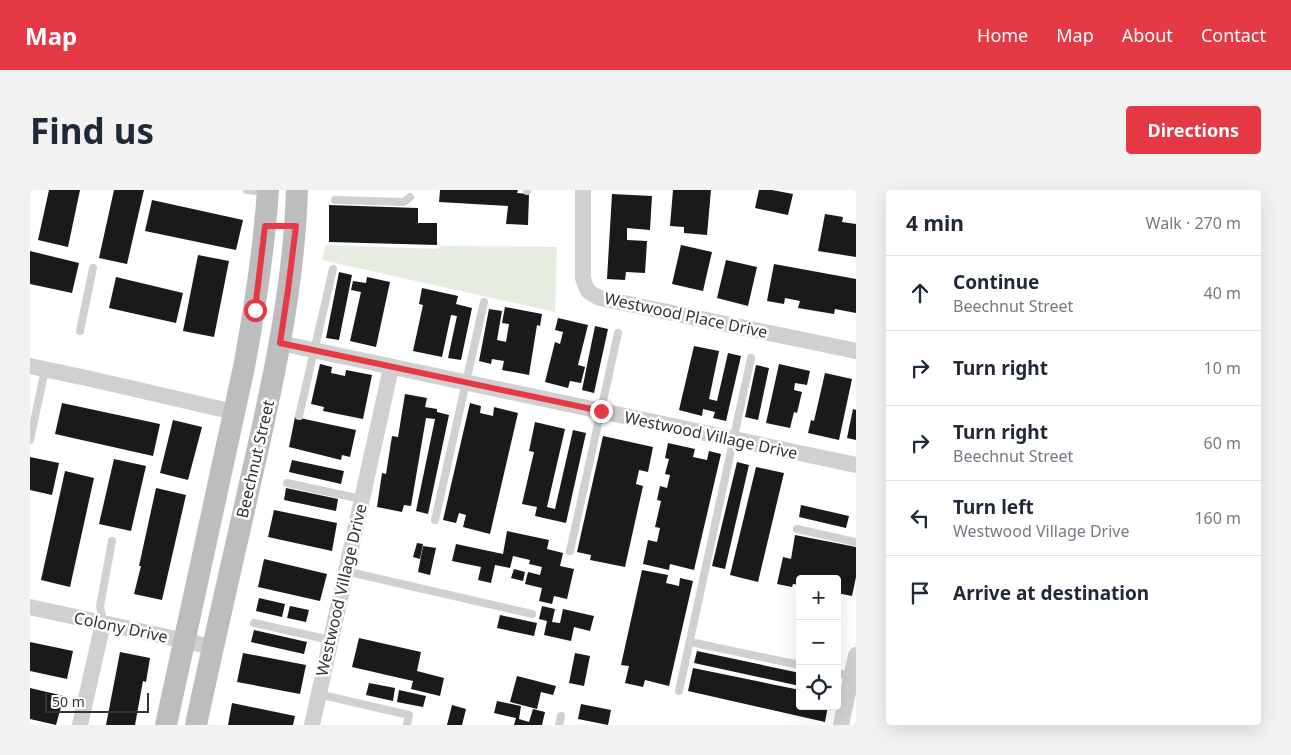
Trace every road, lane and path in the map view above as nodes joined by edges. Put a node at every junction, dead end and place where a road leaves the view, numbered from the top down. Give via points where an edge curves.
1 (297, 190) edge
2 (583, 190) edge
3 (261, 191) edge
4 (410, 197) dead end
5 (335, 200) dead end
6 (265, 226) junction
7 (296, 226) junction
8 (92, 268) dead end
9 (333, 269) dead end
10 (484, 302) dead end
11 (80, 331) dead end
12 (618, 333) dead end
13 (280, 343) junction
14 (314, 351) junction
15 (856, 351) edge
16 (751, 358) dead end
17 (38, 368) edge
18 (391, 368) junction
19 (466, 383) junction
20 (601, 411) junction
21 (234, 412) junction
22 (299, 416) dead end
23 (733, 439) junction
24 (30, 440) edge
25 (226, 447) junction
26 (256, 454) junction
27 (856, 465) edge
28 (286, 483) dead end
29 (361, 499) junction
30 (435, 520) dead end
31 (797, 529) dead end
32 (112, 541) dead end
33 (856, 542) edge
34 (570, 551) dead end
35 (345, 571) junction
36 (30, 607) edge
37 (532, 614) dead end
38 (103, 623) junction
39 (254, 623) dead end
40 (330, 640) junction
41 (184, 641) junction
42 (690, 642) junction
43 (213, 647) junction
44 (796, 664) edge
45 (851, 669) edge
46 (679, 691) dead end
47 (318, 694) junction
48 (561, 716) dead end
49 (80, 725) edge
50 (166, 725) edge
51 (196, 725) edge
52 (312, 725) edge
53 (407, 725) edge
54 (559, 725) edge
55 (841, 725) edge

1 - 7 main road, Beechnut Street
2 - 15 street, Westwood Place Drive via 583,278 586,290 594,295
3 - 6 main road, Beechnut Street
4 - 5 lane via 404,202
6 - 7 main road
6 - 21 main road, Beechnut Street via 255,310
7 - 13 main road, Beechnut Street
8 - 11 lane
9 - 14 lane
10 - 19 lane
12 - 20 lane
13 - 14 street, Westwood Village Drive
13 - 26 main road, Beechnut Street
14 - 18 street, Westwood Village Drive
14 - 22 lane
16 - 23 lane
17 - 21 street
17 - 24 lane
18 - 19 street, Westwood Village Drive
18 - 29 street, Westwood Village Drive
19 - 20 street, Westwood Village Drive
19 - 30 lane
20 - 23 street, Westwood Village Drive
20 - 34 lane
21 - 25 main road, Beechnut Street
23 - 27 street, Westwood Village Drive
23 - 42 lane
25 - 26 main road
25 - 41 main road, Beechnut Street
26 - 43 main road, Beechnut Street
28 - 29 lane
29 - 35 street, Westwood Village Drive
31 - 33 lane
32 - 38 lane via 100,606
35 - 37 lane
35 - 40 street, Westwood Village Drive
36 - 38 street, Colony Drive
38 - 41 street, Colony Drive
38 - 49 street
39 - 40 lane
40 - 47 street, Westwood Village Drive
41 - 43 street, Colony Drive
41 - 50 main road, Beechnut Street
42 - 44 lane
42 - 46 lane
43 - 51 main road, Beechnut Street
45 - 55 street
47 - 52 street, Westwood Village Drive
47 - 53 lane via 410,715
48 - 54 lane

